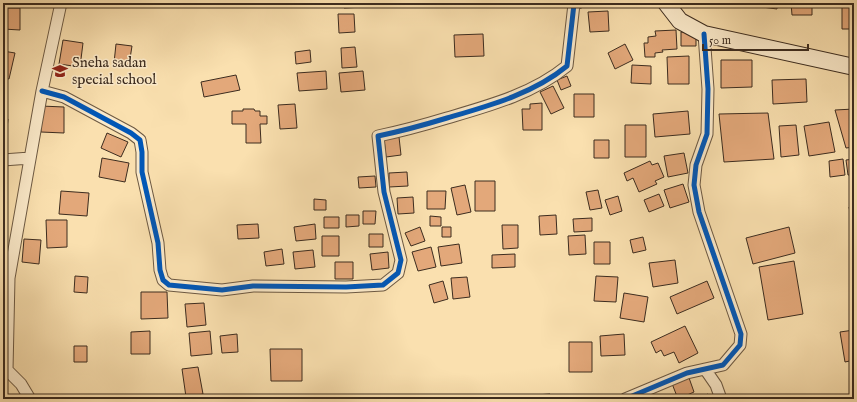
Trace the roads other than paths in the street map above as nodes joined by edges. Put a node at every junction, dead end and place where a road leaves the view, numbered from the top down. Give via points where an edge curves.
1 (61, 3) edge
2 (578, 3) edge
3 (666, 3) edge
4 (704, 34) junction
5 (854, 67) edge
6 (42, 91) junction
7 (30, 158) junction
8 (3, 160) edge
9 (705, 369) junction
10 (30, 399) edge
11 (625, 399) edge
12 (721, 399) edge

1 - 6 street
2 - 6 street via 574,4 567,66 555,76 498,104 378,136 384,192 401,260 398,273 383,285 254,286 222,290 169,285 163,280 160,270 158,243 142,172 140,140 131,132 64,97
3 - 4 main road via 680,21
4 - 5 main road
4 - 9 street via 708,89 707,134 696,165 694,185 699,212 741,334 740,345 723,365
6 - 7 street
7 - 8 street
7 - 10 street via 9,278 8,370
9 - 11 street via 687,373
9 - 12 street via 716,385

